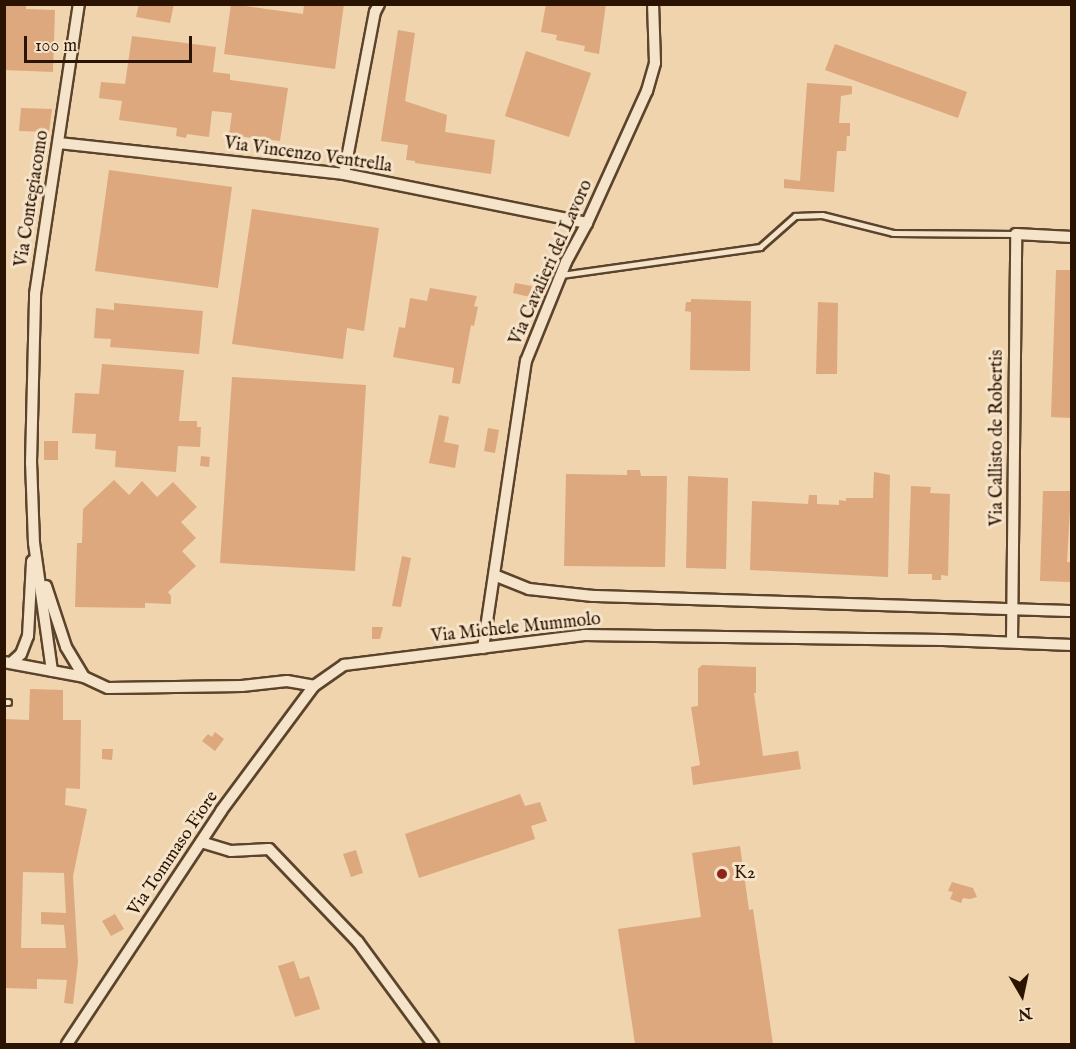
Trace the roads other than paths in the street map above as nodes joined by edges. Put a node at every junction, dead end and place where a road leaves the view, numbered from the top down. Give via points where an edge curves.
1 (79, 4) edge
2 (379, 4) edge
3 (653, 4) edge
4 (58, 143) junction
5 (344, 174) junction
6 (587, 223) junction
7 (1016, 234) junction
8 (1071, 237) edge
9 (561, 275) junction
10 (34, 543) junction
11 (494, 575) junction
12 (1014, 608) junction
13 (1071, 611) edge
14 (1012, 642) junction
15 (1071, 645) edge
16 (483, 648) junction
17 (7, 663) edge
18 (52, 671) junction
19 (84, 677) junction
20 (314, 686) junction
21 (201, 842) junction
22 (67, 1044) edge
23 (433, 1044) edge

1 - 4 street, Via Contegiacomo
2 - 5 street
3 - 6 street, Via Cavalieri del Lavoro via 655,63
4 - 5 street, Via Vincenzo Ventrella
4 - 10 street, Via Contegiacomo via 36,294
5 - 6 street, Via Vincenzo Ventrella
6 - 9 street, Via Cavalieri del Lavoro
7 - 8 street
7 - 9 lane via 893,233 822,215 795,216 760,247
7 - 12 street, Via Callisto de Robertis
9 - 11 street, Via Cavalieri del Lavoro via 526,361
10 - 17 street, Via Contegiacomo via 28,636 21,654
10 - 18 street, Via Contegiacomo
10 - 19 street, Via Contegiacomo via 58,626
11 - 12 street, Via Michele Mummolo via 551,593
11 - 16 street, Via Cavalieri del Lavoro
12 - 13 street, Via Michele Mummolo
12 - 14 street, Via Callisto de Robertis
14 - 15 street, Via Michele Mummolo
14 - 16 street, Via Michele Mummolo via 584,635
16 - 20 street, Via Michele Mummolo via 344,665
17 - 18 street
18 - 19 street
19 - 20 street via 108,688 242,686 287,681
20 - 21 street, Via Tommaso Fiore
21 - 22 street, Via Tommaso Fiore
21 - 23 street via 231,851 269,849 358,942

